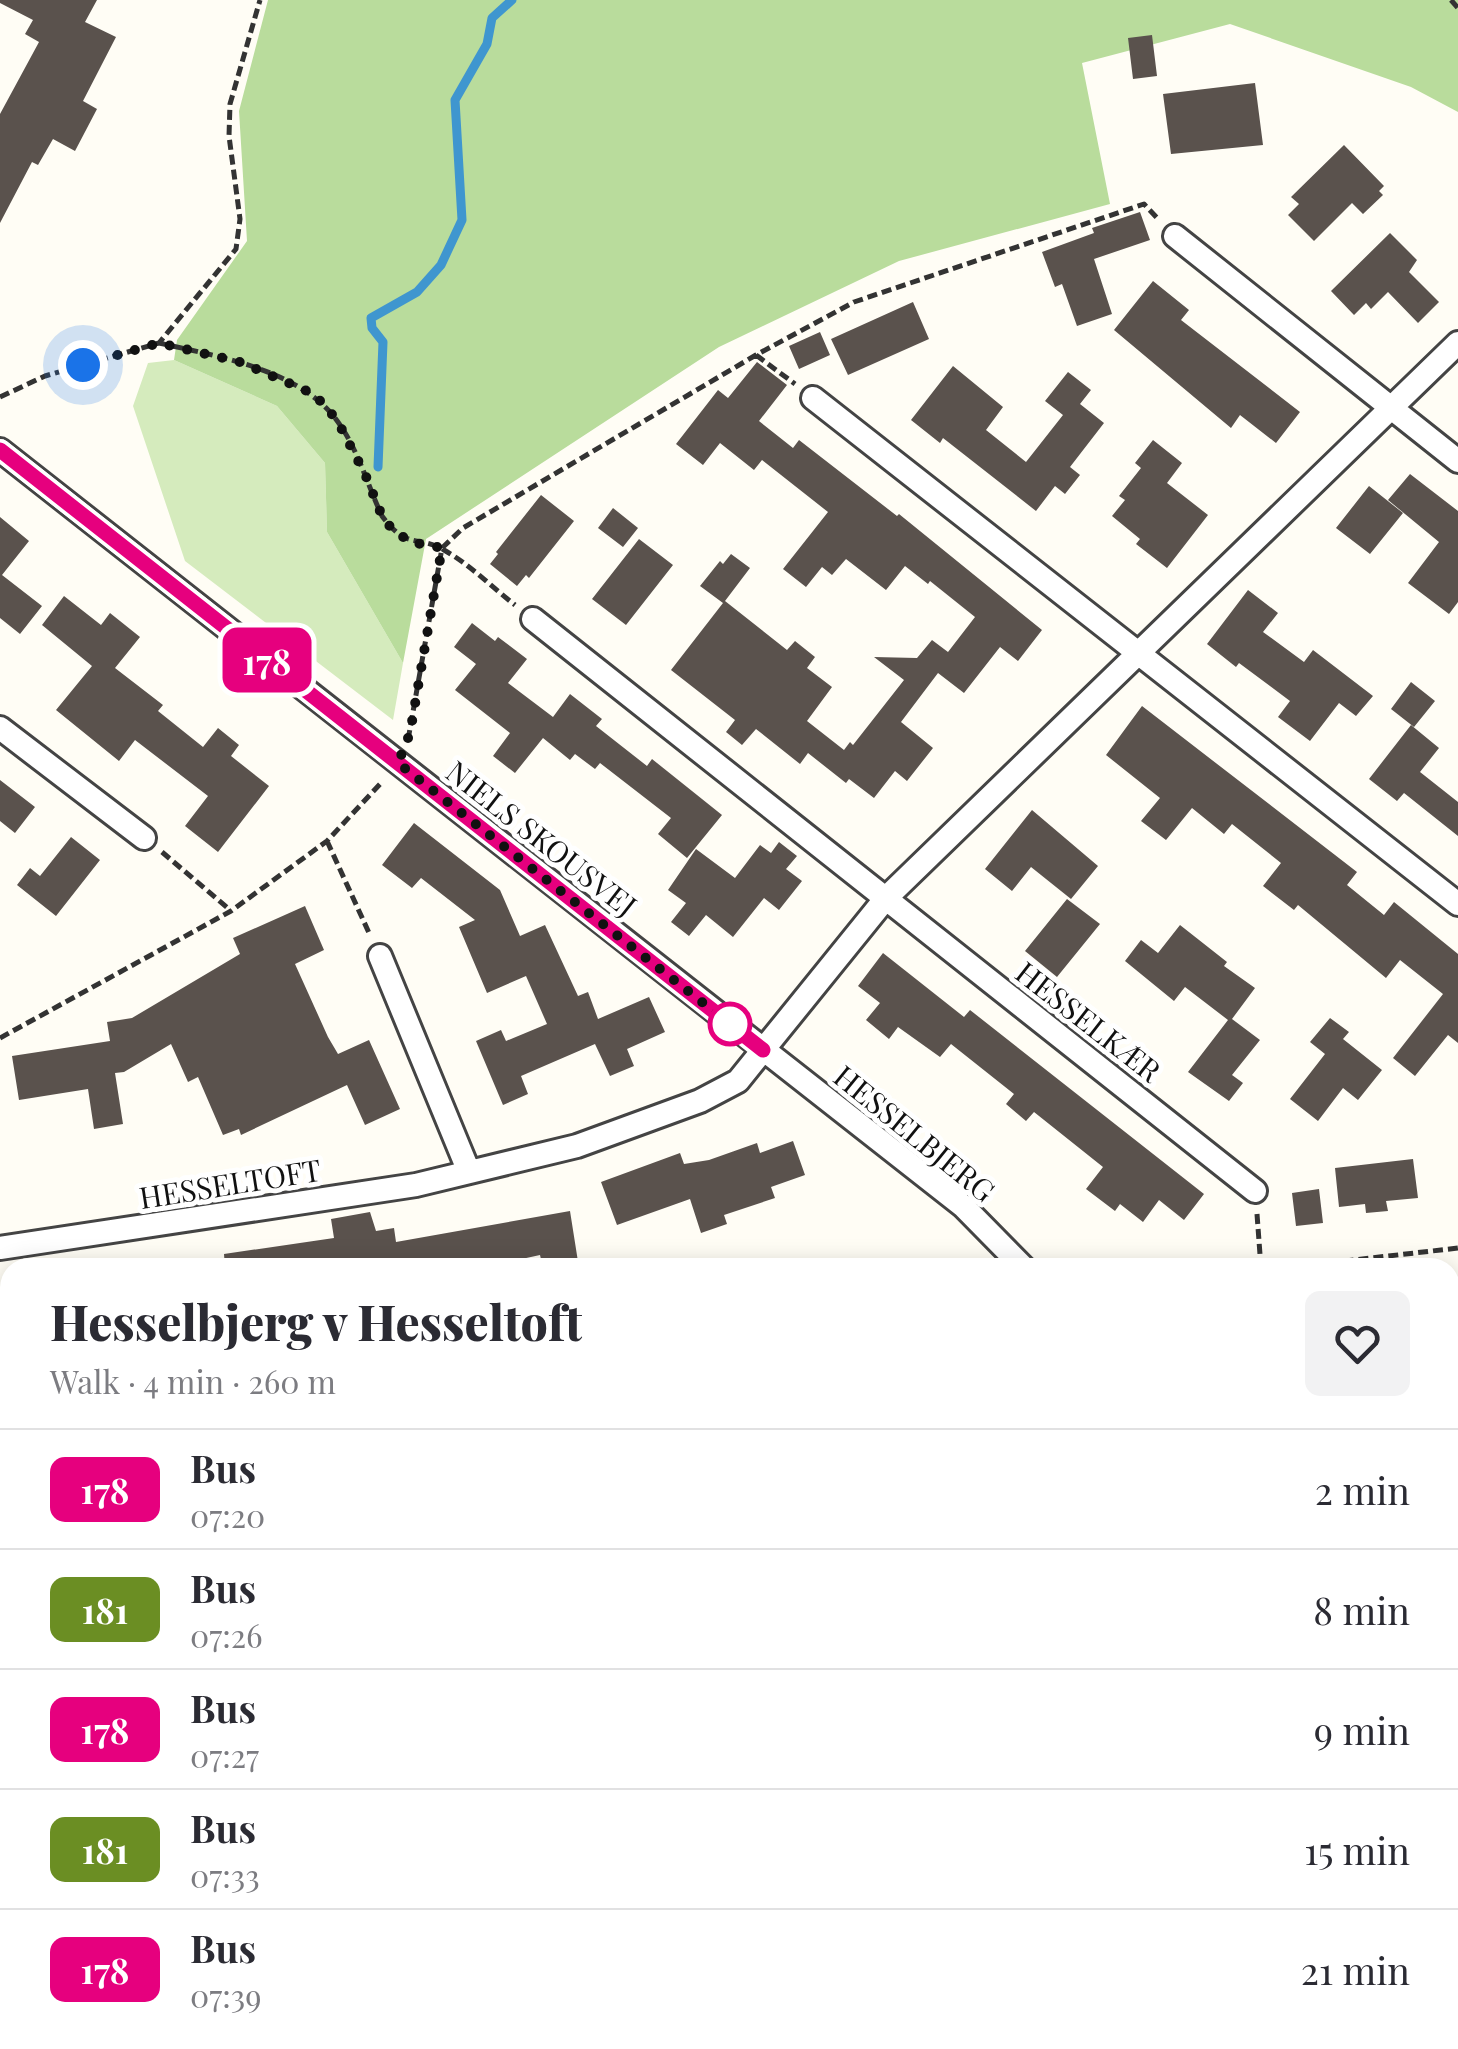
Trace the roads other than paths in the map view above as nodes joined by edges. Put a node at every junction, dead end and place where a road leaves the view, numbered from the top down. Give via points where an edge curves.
1 (1175, 236) road end
2 (1458, 343) edge
3 (813, 398) road end
4 (1392, 409) junction
5 (0, 450) edge
6 (1458, 460) edge
7 (533, 619) road end
8 (1137, 652) junction
9 (0, 728) edge
10 (144, 838) road end
11 (886, 898) junction
12 (1458, 904) edge
13 (380, 956) road end
14 (763, 1050) junction
15 (469, 1172) junction
16 (1255, 1191) road end
17 (0, 1248) edge
18 (1014, 1258) edge

1 - 4 street
2 - 4 street
3 - 8 street
4 - 6 street
4 - 8 street
5 - 14 street, NIELS SKOUSVEJ
7 - 11 street, HESSELKÆR
8 - 11 street
8 - 12 street
9 - 10 street
11 - 14 street
11 - 16 street, HESSELKÆR
13 - 15 street
14 - 15 street, HESSELTOFT via 738,1082 700,1101 576,1146
14 - 18 street, HESSELBJERG via 962,1206
15 - 17 street, HESSELTOFT via 416,1186

